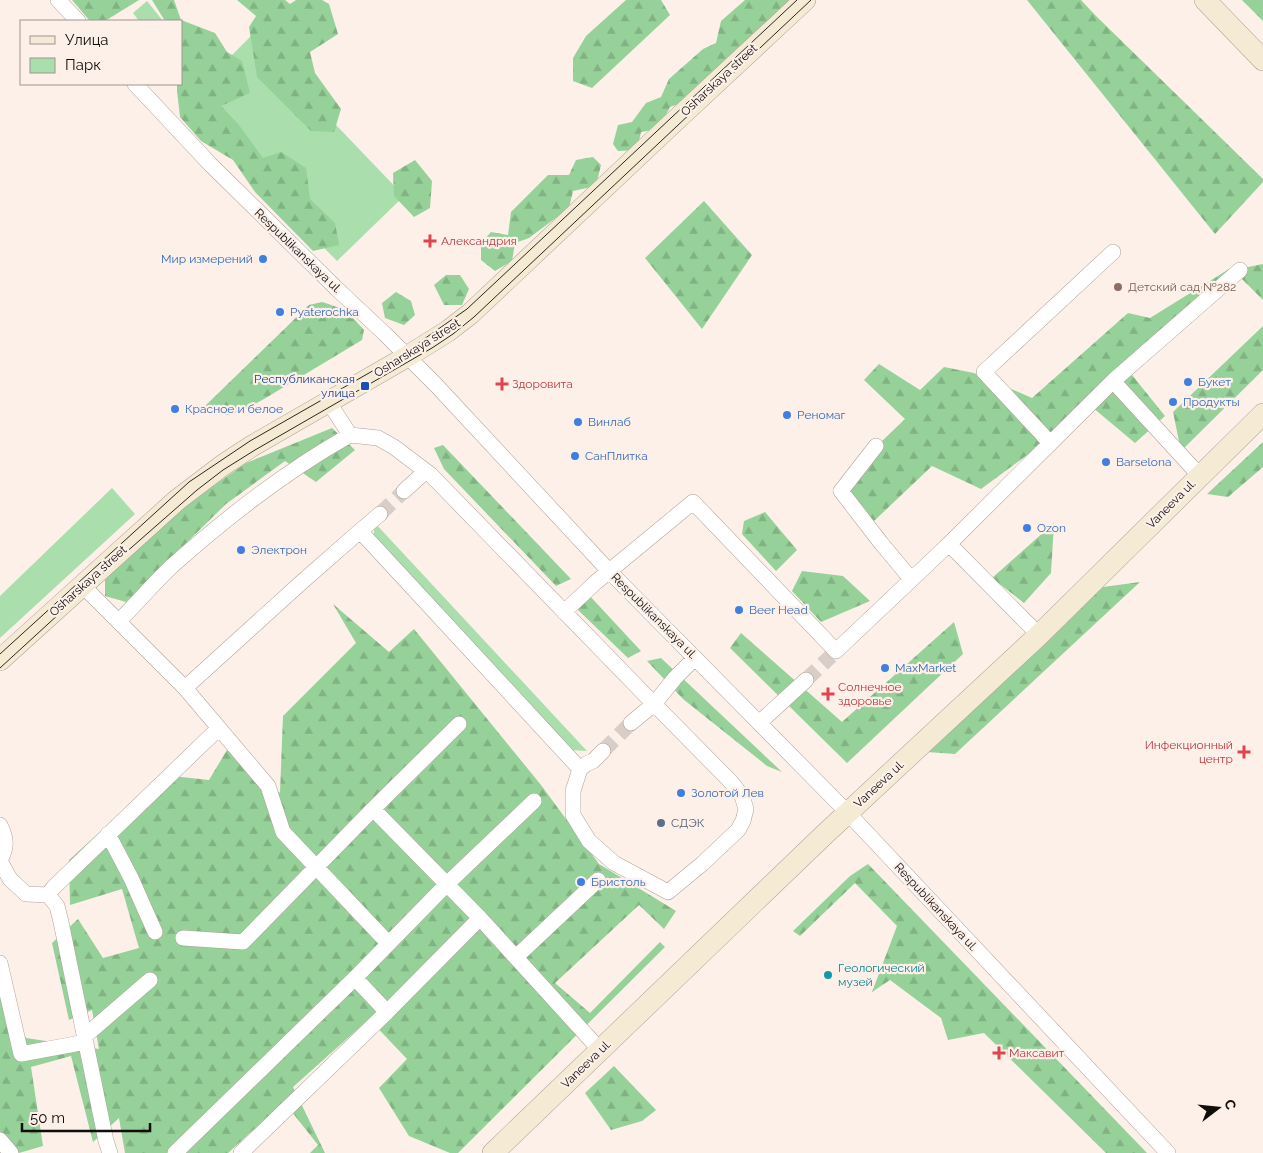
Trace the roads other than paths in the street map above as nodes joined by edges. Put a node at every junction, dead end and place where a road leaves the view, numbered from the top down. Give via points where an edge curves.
1 (58, 0) edge
2 (804, 0) edge
3 (1205, 0) edge
4 (77, 20) edge
5 (1263, 60) edge
6 (136, 85) edge
7 (1113, 252) dead end
8 (1240, 270) dead end
9 (408, 356) junction
10 (1113, 381) junction
11 (328, 401) junction
12 (1263, 414) edge
13 (350, 435) junction
14 (1050, 444) junction
15 (876, 446) dead end
16 (426, 471) junction
17 (1200, 476) junction
18 (404, 491) tunnel mouth
19 (380, 514) tunnel mouth
20 (360, 531) junction
21 (949, 544) junction
22 (609, 571) junction
23 (912, 580) junction
24 (83, 586) junction
25 (564, 612) junction
26 (119, 621) junction
27 (1039, 635) junction
28 (695, 658) junction
29 (0, 660) edge
30 (806, 680) tunnel mouth
31 (185, 688) junction
32 (654, 704) junction
33 (631, 723) tunnel mouth
34 (759, 723) junction
35 (459, 724) dead end
36 (219, 728) junction
37 (603, 751) tunnel mouth
38 (580, 769) junction
39 (534, 801) dead end
40 (374, 809) junction
41 (848, 813) junction
42 (0, 825) edge
43 (108, 834) junction
44 (0, 861) edge
45 (316, 867) junction
46 (598, 880) dead end
47 (448, 883) junction
48 (48, 896) junction
49 (480, 918) junction
50 (155, 932) dead end
51 (183, 938) dead end
52 (388, 943) junction
53 (516, 958) junction
54 (0, 963) edge
55 (355, 978) junction
56 (150, 980) dead end
57 (387, 1012) junction
58 (85, 1039) junction
59 (600, 1050) junction
60 (0, 1140) edge
61 (11, 1153) edge
62 (110, 1153) edge
63 (175, 1153) edge
64 (240, 1153) edge
65 (493, 1153) edge
66 (1168, 1153) edge

1 - 4 street
2 - 9 street, Osharskaya street via 481,304 448,331
3 - 5 street
6 - 9 street, Respublikanskaya ul. via 210,164
7 - 14 street via 984,372
8 - 10 street
9 - 11 street, Osharskaya street
9 - 22 street, Respublikanskaya ul.
10 - 14 street
10 - 17 street
11 - 13 street
11 - 24 street, Osharskaya street via 200,481
12 - 17 street, Vaneeva ul.
13 - 16 street via 378,438
13 - 26 street via 257,495 172,567
14 - 21 street
15 - 23 street via 841,491
16 - 18 street
16 - 25 street
17 - 27 street, Vaneeva ul.
19 - 20 street
20 - 31 street
20 - 38 street
21 - 23 street
21 - 27 street
22 - 23 street via 694,502 834,654
22 - 25 street
22 - 28 street, Respublikanskaya ul.
24 - 26 street
24 - 29 street, Osharskaya street
25 - 32 street
26 - 31 street
27 - 41 street, Vaneeva ul.
28 - 32 street
28 - 34 street, Respublikanskaya ul.
30 - 34 street
31 - 36 street
32 - 33 street
32 - 38 street via 732,782 746,809 738,830 702,864 668,892 614,863 589,842 573,815 573,791
34 - 41 street, Respublikanskaya ul.
35 - 40 street
36 - 43 street
36 - 45 street via 268,786 283,832
37 - 38 street
39 - 47 street
40 - 45 street
40 - 47 street
41 - 59 street, Vaneeva ul.
41 - 66 street, Respublikanskaya ul.
42 - 44 street via 6,838
43 - 48 street
43 - 50 street
44 - 48 street via 10,879 26,894
45 - 51 street via 243,942
45 - 52 street
46 - 53 street
47 - 49 street
47 - 52 street
48 - 58 street via 57,906
49 - 53 street
49 - 57 street
52 - 55 street
53 - 59 street
54 - 58 street via 21,1054
55 - 57 street
55 - 63 street
56 - 58 street
57 - 64 street
58 - 62 street
59 - 65 street, Vaneeva ul.
60 - 61 street

